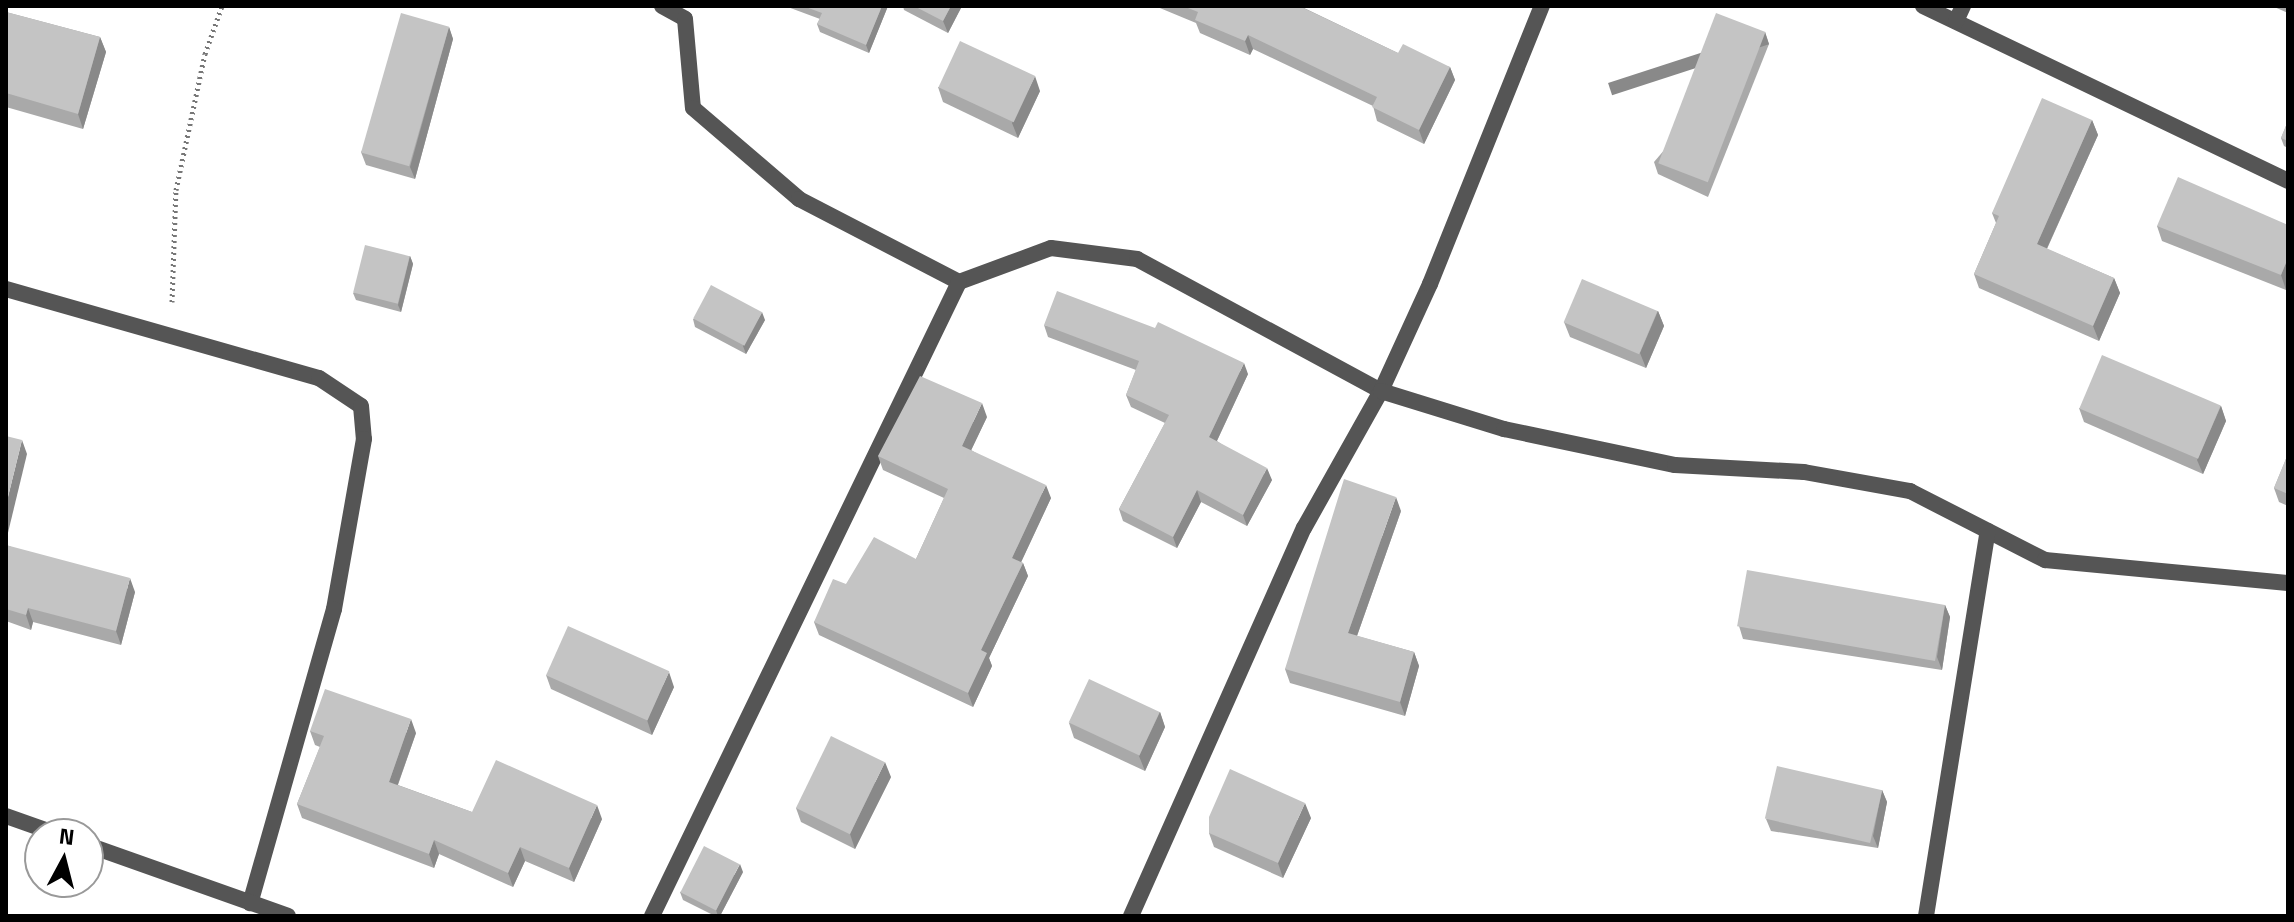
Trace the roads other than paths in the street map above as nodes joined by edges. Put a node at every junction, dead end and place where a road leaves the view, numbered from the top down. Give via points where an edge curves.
1 (662, 6) edge
2 (1542, 6) edge
3 (1923, 6) edge
4 (1960, 13) edge
5 (2288, 181) edge
6 (959, 282) junction
7 (6, 289) edge
8 (1381, 391) junction
9 (1988, 531) junction
10 (2288, 583) edge
11 (104, 851) edge
12 (250, 903) junction
13 (288, 916) edge
14 (652, 916) edge
15 (1131, 916) edge
16 (1926, 916) edge

1 - 6 street via 685,19 693,108 799,199
2 - 8 street
3 - 4 street
4 - 5 street
6 - 8 street via 1051,248 1137,259
6 - 14 street
7 - 12 street via 319,378 361,406 364,439 334,609
8 - 9 street via 1504,429 1675,465 1804,472 1910,491
8 - 15 street via 1304,528
9 - 10 street via 2045,560
9 - 16 street
11 - 12 street
12 - 13 street

